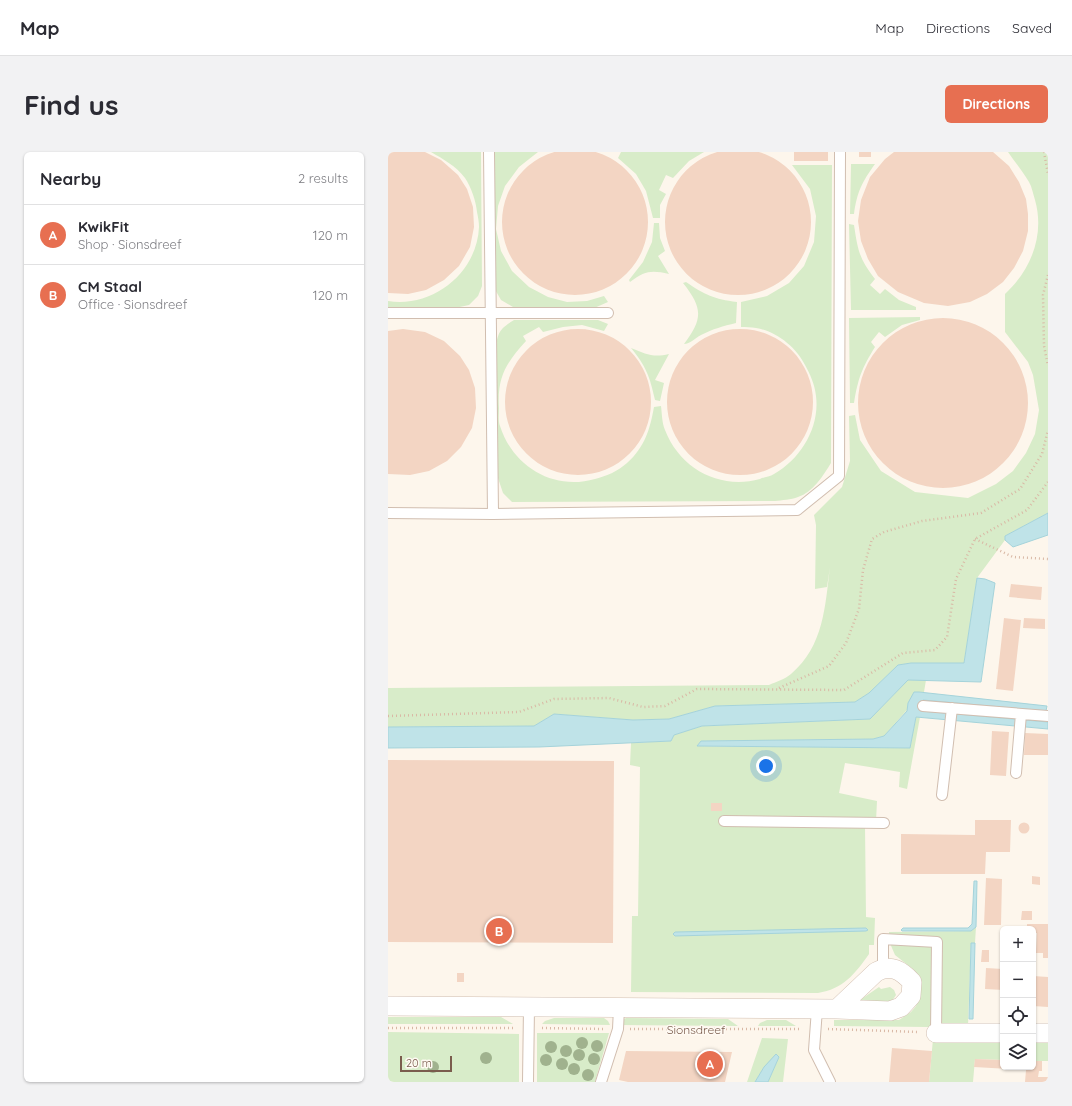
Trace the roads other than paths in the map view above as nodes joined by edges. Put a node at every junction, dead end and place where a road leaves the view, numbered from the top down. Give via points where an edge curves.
1 (489, 152) edge
2 (840, 152) edge
3 (388, 313) edge
4 (491, 314) junction
5 (608, 314) dead end
6 (388, 513) edge
7 (493, 514) junction
8 (924, 706) dead end
9 (952, 710) junction
10 (1021, 715) junction
11 (1048, 716) edge
12 (1016, 772) dead end
13 (942, 795) dead end
14 (724, 822) dead end
15 (884, 823) dead end
16 (883, 969) junction
17 (388, 1006) edge
18 (529, 1007) junction
19 (619, 1008) junction
20 (817, 1009) junction
21 (837, 1009) junction
22 (936, 1032) joint
23 (1000, 1033) edge
24 (1036, 1033) edge
25 (1048, 1033) edge
26 (528, 1082) edge
27 (601, 1082) edge
28 (830, 1082) edge

1 - 4 lane
2 - 7 lane via 839,476 797,510
3 - 4 lane
4 - 5 lane
4 - 7 lane
6 - 7 lane
8 - 9 lane
9 - 10 lane
9 - 13 lane
10 - 11 lane
10 - 12 lane
14 - 15 lane
16 - 21 street via 876,972
16 - 21 street, Sionsdreef via 893,968 912,982 911,996 901,1007 890,1011
16 - 22 lane via 883,939 937,942
17 - 18 street, Sionsdreef
18 - 19 street, Sionsdreef
18 - 26 lane
19 - 20 street, Sionsdreef
19 - 27 lane via 618,1029
20 - 21 street, Sionsdreef
20 - 28 lane via 814,1050
22 - 23 street
24 - 25 street

